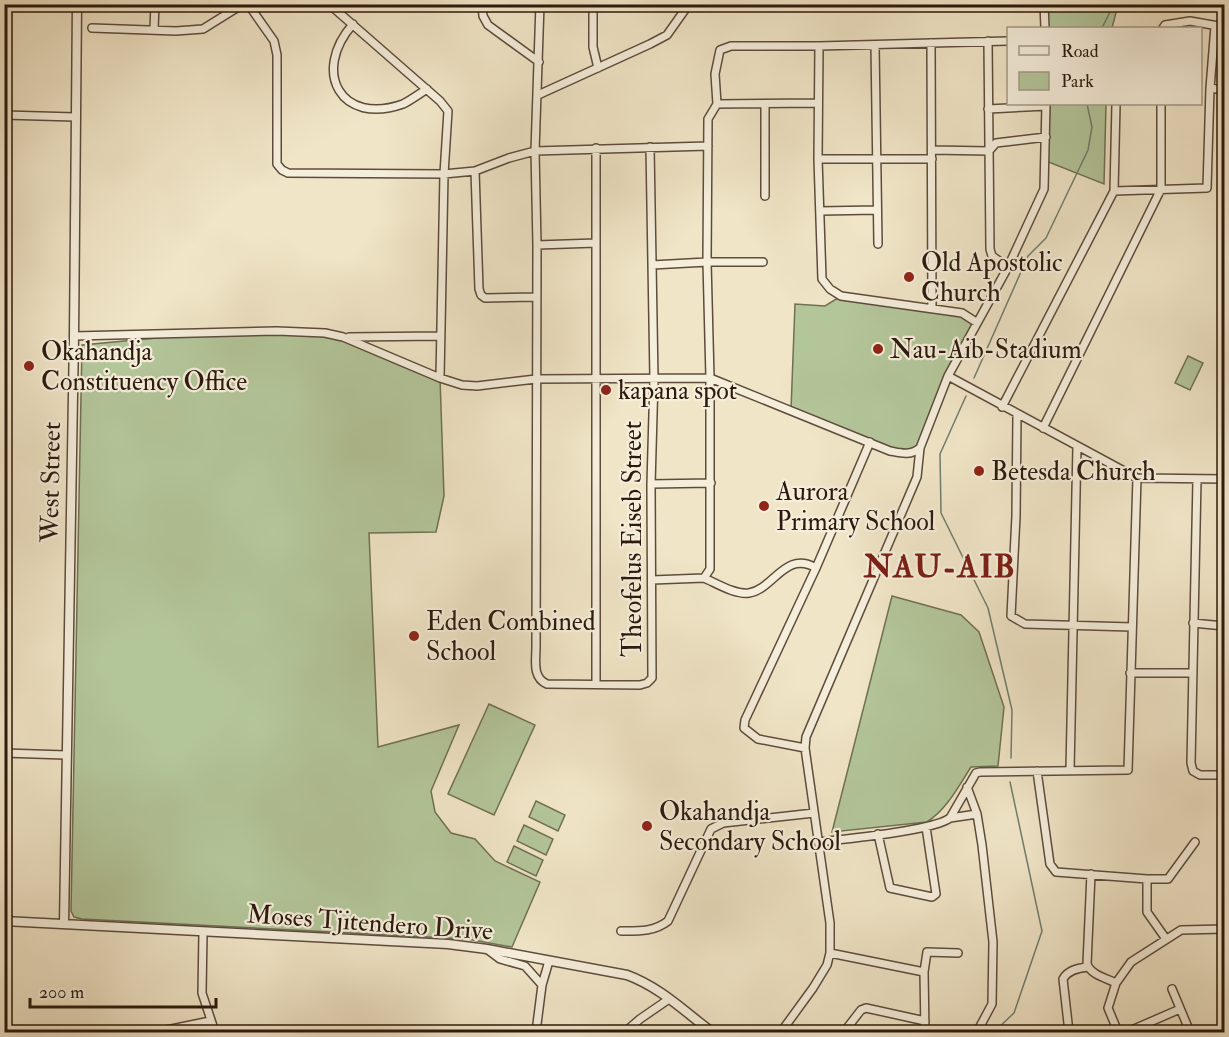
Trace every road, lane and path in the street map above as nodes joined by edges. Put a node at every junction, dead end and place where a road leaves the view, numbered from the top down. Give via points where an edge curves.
1 (77, 4) edge
2 (155, 4) edge
3 (243, 4) edge
4 (248, 4) edge
5 (329, 4) edge
6 (482, 4) edge
7 (540, 4) edge
8 (593, 4) edge
9 (689, 4) edge
10 (1044, 4) edge
11 (352, 24) junction
12 (1215, 26) junction
13 (1045, 27) edge
14 (1165, 27) edge
15 (1224, 27) edge
16 (92, 28) dead end
17 (154, 29) junction
18 (988, 41) junction
19 (1007, 41) edge
20 (931, 43) junction
21 (875, 45) junction
22 (819, 46) junction
23 (539, 62) junction
24 (598, 68) junction
25 (1210, 88) junction
26 (427, 90) junction
27 (1224, 90) edge
28 (538, 95) junction
29 (818, 103) junction
30 (717, 104) junction
31 (765, 104) junction
32 (1046, 105) edge
33 (1116, 105) edge
34 (1161, 105) edge
35 (988, 109) junction
36 (4, 115) edge
37 (75, 117) junction
38 (1046, 137) junction
39 (708, 146) junction
40 (650, 147) junction
41 (596, 148) junction
42 (932, 150) junction
43 (535, 151) junction
44 (989, 151) junction
45 (818, 159) junction
46 (876, 159) junction
47 (932, 159) junction
48 (476, 171) junction
49 (444, 174) junction
50 (1161, 189) junction
51 (1114, 191) junction
52 (765, 196) dead end
53 (877, 210) junction
54 (820, 211) junction
55 (596, 243) junction
56 (878, 244) dead end
57 (537, 245) junction
58 (707, 262) junction
59 (763, 262) dead end
60 (652, 266) junction
61 (1008, 267) junction
62 (536, 297) junction
63 (932, 309) junction
64 (976, 322) junction
65 (74, 336) junction
66 (440, 336) junction
67 (343, 337) junction
68 (948, 376) junction
69 (440, 378) junction
70 (710, 378) junction
71 (536, 379) junction
72 (597, 379) junction
73 (654, 379) junction
74 (1002, 406) junction
75 (1017, 415) junction
76 (1042, 429) junction
77 (870, 442) junction
78 (1077, 446) junction
79 (920, 448) junction
80 (1137, 478) junction
81 (1197, 480) junction
82 (1224, 480) edge
83 (711, 483) junction
84 (651, 484) junction
85 (816, 568) junction
86 (704, 578) junction
87 (652, 580) junction
88 (1194, 623) junction
89 (1072, 626) junction
90 (1224, 626) edge
91 (1132, 627) junction
92 (1130, 673) junction
93 (1191, 673) junction
94 (596, 684) junction
95 (805, 748) junction
96 (4, 753) edge
97 (66, 755) junction
98 (1070, 770) junction
99 (1037, 771) junction
100 (1224, 775) edge
101 (967, 787) junction
102 (814, 813) junction
103 (977, 814) junction
104 (950, 818) junction
105 (926, 827) junction
106 (878, 834) junction
107 (819, 842) junction
108 (1196, 842) dead end
109 (1091, 874) junction
110 (1147, 879) junction
111 (4, 921) edge
112 (64, 924) junction
113 (1224, 929) edge
114 (621, 931) dead end
115 (203, 932) junction
116 (1166, 939) junction
117 (487, 949) junction
118 (830, 953) junction
119 (958, 953) dead end
120 (549, 961) junction
121 (1088, 967) junction
122 (924, 972) junction
123 (1116, 983) junction
124 (542, 985) junction
125 (1172, 989) dead end
126 (669, 999) junction
127 (1180, 1010) junction
128 (210, 1021) junction
129 (925, 1021) junction
130 (157, 1032) edge
131 (214, 1032) edge
132 (536, 1032) edge
133 (625, 1032) edge
134 (712, 1032) edge
135 (781, 1032) edge
136 (844, 1032) edge
137 (925, 1032) edge
138 (977, 1032) edge
139 (1068, 1032) edge
140 (1118, 1032) edge
141 (1127, 1032) edge
142 (1190, 1032) edge

1 - 37 street, West Street
2 - 17 street
3 - 17 street via 203,29
4 - 49 street via 274,41 278,55 276,149 277,165 282,171
5 - 11 street
6 - 23 street via 488,25
7 - 23 street
8 - 24 street via 593,47
9 - 24 street via 667,35
10 - 13 street
11 - 26 street
11 - 26 street via 334,54 333,77 339,93 351,103 386,108
12 - 14 street via 1190,21
12 - 15 street
12 - 25 street
16 - 17 street
18 - 19 street
18 - 20 street
18 - 35 street
20 - 21 street
20 - 42 street
21 - 22 street
21 - 46 street
22 - 29 street
22 - 30 street via 731,46 720,50 715,74
23 - 28 street
24 - 28 street
25 - 27 street
25 - 50 street via 1207,188
26 - 49 street via 448,111
28 - 43 street
29 - 31 street
29 - 45 street
30 - 31 street
30 - 39 street via 708,119
31 - 52 street
32 - 35 street
32 - 38 street
33 - 51 street
34 - 50 street
35 - 44 street
36 - 37 street
37 - 65 street, West Street
38 - 44 street via 996,143
38 - 61 street via 1044,189
39 - 40 street
39 - 58 street
40 - 41 street
40 - 60 street, Theofelus Eiseb Street
41 - 43 street
41 - 55 street
42 - 44 street
42 - 47 street
43 - 48 street
43 - 57 street
44 - 61 street via 990,249 992,256
45 - 46 street
45 - 54 street
46 - 47 street
46 - 53 street
47 - 63 street
48 - 49 street
48 - 62 street via 481,295
49 - 66 street
50 - 51 street
50 - 76 street
51 - 74 street
53 - 54 street
53 - 56 street
54 - 63 street via 822,279 830,289 841,296
55 - 57 street
55 - 72 street
57 - 62 street
58 - 59 street
58 - 60 street
58 - 70 street
60 - 73 street, Theofelus Eiseb Street
61 - 64 street
62 - 71 street
63 - 64 street via 962,314
64 - 68 street
65 - 67 street via 277,332
65 - 97 street, West Street
66 - 67 street
66 - 69 street
67 - 69 street
68 - 74 street
68 - 79 street
69 - 71 street via 477,386
70 - 73 street
70 - 77 street
70 - 83 street
71 - 72 street
71 - 94 street, Theofelus Eiseb Street via 537,676 547,684
72 - 73 street
72 - 94 street
73 - 84 street, Theofelus Eiseb Street
74 - 75 street
75 - 76 street
75 - 89 street via 1011,616 1025,624
76 - 78 street
77 - 79 street via 907,454
77 - 85 street
78 - 80 street
78 - 89 street
79 - 95 street via 917,477 810,726
80 - 81 street
80 - 91 street
81 - 82 street
81 - 88 street
83 - 84 street
83 - 86 street via 710,569
84 - 87 street, Theofelus Eiseb Street
85 - 86 street via 800,564 787,567 745,593
85 - 95 street via 744,728 758,740
86 - 87 street
87 - 94 street, Theofelus Eiseb Street via 652,678 640,685
88 - 90 street
88 - 93 street
89 - 91 street
89 - 98 street
91 - 92 street
92 - 93 street
92 - 98 street via 1130,768
93 - 100 street via 1193,771 1200,775
95 - 102 street
96 - 97 street
97 - 112 street, West Street
98 - 99 street
99 - 101 street via 980,772
99 - 109 street via 1050,864 1056,872
101 - 103 street
101 - 104 street
102 - 107 street
102 - 114 street via 714,826 668,921 648,931
103 - 104 street
103 - 138 street via 993,942 992,1004
104 - 105 street
105 - 106 street
105 - 106 street via 936,894 932,897 890,888
106 - 107 street
107 - 118 street
108 - 110 street via 1170,878
109 - 110 street
109 - 121 street
110 - 116 street via 1147,912
111 - 112 street, Moses Tjitendero Drive
112 - 115 street, Moses Tjitendero Drive
113 - 116 street via 1186,928
115 - 117 street, Moses Tjitendero Drive
115 - 128 street via 202,993
116 - 123 street via 1131,962
117 - 120 street, Moses Tjitendero Drive
117 - 124 street via 500,959 525,966
118 - 122 street
118 - 135 street via 813,988
119 - 122 street via 927,952
120 - 124 street
120 - 126 street, Moses Tjitendero Drive via 627,975 655,987
121 - 123 street
121 - 139 street via 1065,974 1063,979
122 - 129 street
123 - 140 street via 1108,1008
124 - 132 street
125 - 127 street
126 - 133 street
126 - 134 street, Moses Tjitendero Drive
127 - 141 street
127 - 142 street
128 - 130 street
128 - 131 street
129 - 136 street via 866,1008
129 - 137 street

